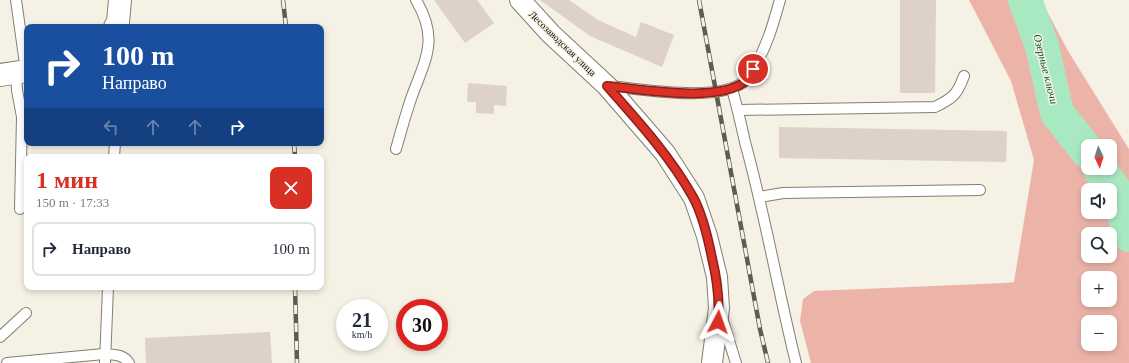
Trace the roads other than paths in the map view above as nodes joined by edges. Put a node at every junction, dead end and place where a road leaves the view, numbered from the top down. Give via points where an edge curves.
1 (16, 0) edge
2 (120, 0) edge
3 (416, 0) edge
4 (520, 0) edge
5 (780, 0) edge
6 (117, 24) edge
7 (17, 73) edge
8 (964, 76) dead end
9 (607, 86) junction
10 (732, 89) junction
11 (738, 110) junction
12 (396, 149) dead end
13 (980, 190) dead end
14 (760, 197) junction
15 (20, 209) dead end
16 (108, 290) edge
17 (719, 308) junction
18 (26, 313) dead end
19 (0, 337) edge
20 (104, 358) edge
21 (25, 362) edge
22 (7, 363) edge
23 (129, 363) edge
24 (712, 363) edge
25 (736, 363) edge
26 (796, 363) edge

1 - 7 lane
2 - 6 street
3 - 12 lane via 425,14 429,37 427,56
4 - 9 street, Лесозаводская улица via 551,34
5 - 10 lane via 765,49 747,80
7 - 15 lane via 22,117
8 - 11 lane via 959,91 935,107
9 - 10 lane via 682,94
9 - 17 street, Лесозаводская улица via 665,153 694,198 709,243
10 - 11 lane
11 - 14 lane
13 - 14 lane via 783,193
14 - 26 lane
16 - 20 lane
17 - 24 street, Лесозаводская улица
17 - 25 lane
18 - 19 lane
20 - 21 lane
20 - 23 lane via 119,355
21 - 22 lane

